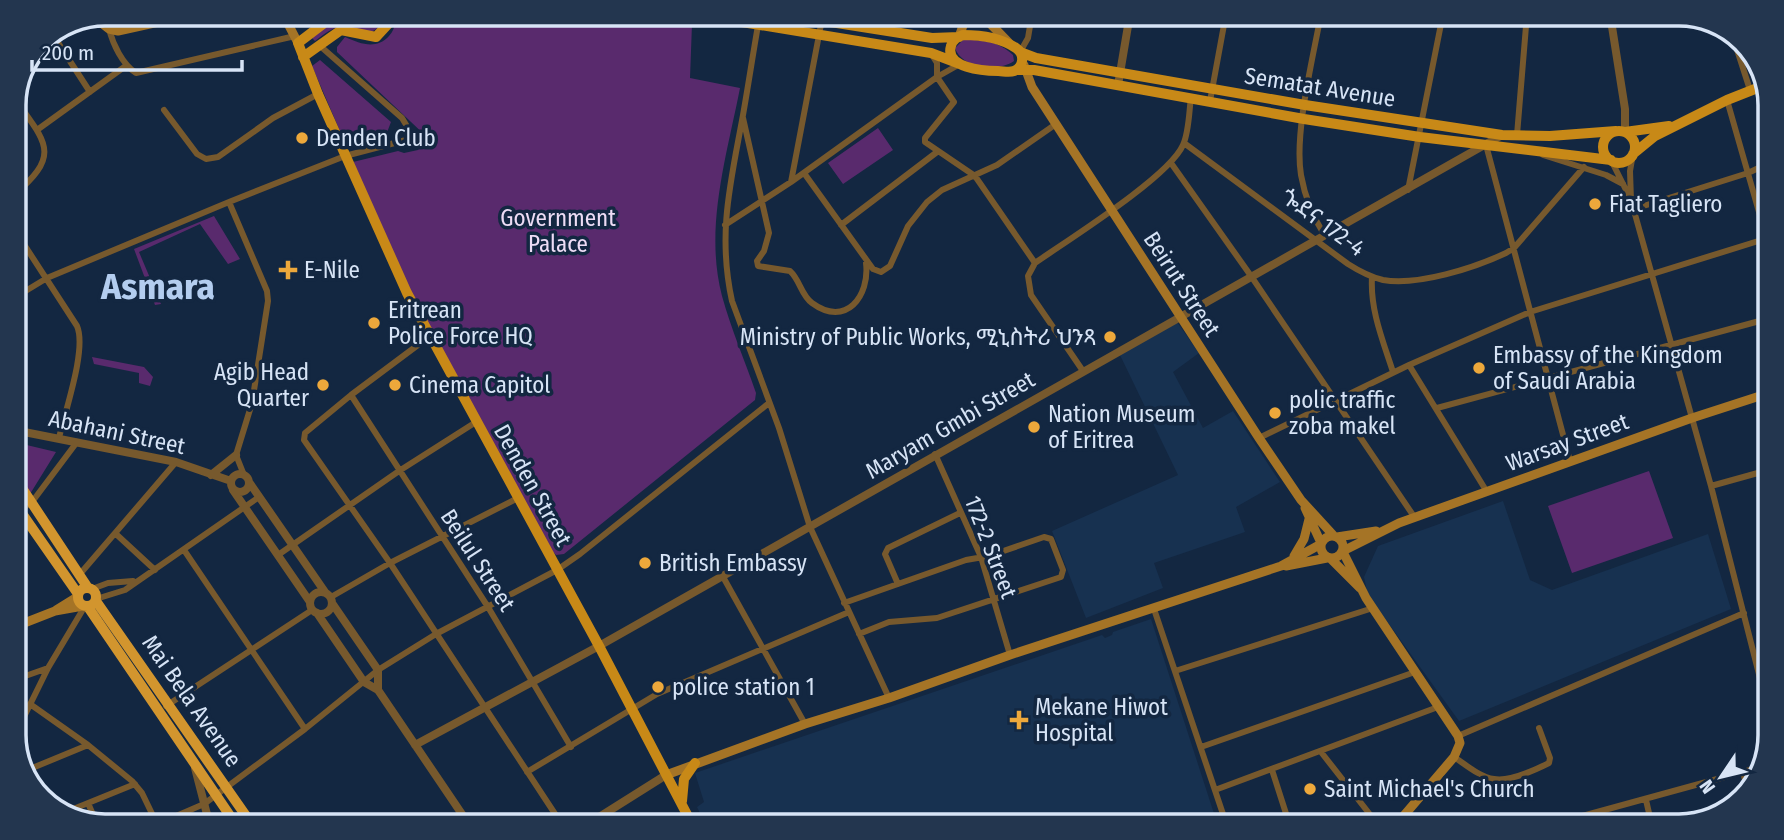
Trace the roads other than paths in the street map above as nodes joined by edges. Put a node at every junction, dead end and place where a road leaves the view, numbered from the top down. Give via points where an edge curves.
1 (105, 26) edge
2 (144, 26) edge
3 (289, 26) edge
4 (319, 26) edge
5 (386, 26) edge
6 (758, 26) edge
7 (787, 26) edge
8 (820, 26) edge
9 (866, 26) edge
10 (963, 26) edge
11 (990, 26) edge
12 (1030, 26) edge
13 (1128, 26) edge
14 (1224, 26) edge
15 (1319, 26) edge
16 (1441, 26) edge
17 (1526, 26) edge
18 (1612, 26) edge
19 (108, 29) junction
20 (819, 34) junction
21 (959, 37) junction
22 (296, 39) junction
23 (58, 42) edge
24 (319, 45) junction
25 (931, 53) junction
26 (1738, 53) edge
27 (303, 57) junction
28 (1018, 62) junction
29 (960, 64) junction
30 (127, 65) junction
31 (1120, 72) junction
32 (937, 78) junction
33 (1118, 85) junction
34 (1032, 87) junction
35 (1756, 88) edge
36 (1213, 89) junction
37 (1750, 90) junction
38 (90, 92) junction
39 (318, 94) junction
40 (1191, 97) junction
41 (1727, 100) junction
42 (1210, 101) junction
43 (1305, 105) junction
44 (164, 110) dead end
45 (26, 114) edge
46 (743, 116) junction
47 (1304, 118) junction
48 (1422, 122) junction
49 (1056, 124) junction
50 (1680, 124) junction
51 (37, 130) junction
52 (1620, 131) junction
53 (1502, 135) junction
54 (1517, 135) junction
55 (1420, 137) junction
56 (1184, 143) junction
57 (1486, 145) junction
58 (1527, 151) junction
59 (937, 152) junction
60 (1633, 154) junction
61 (345, 156) junction
62 (1611, 160) junction
63 (1171, 163) junction
64 (1584, 167) junction
65 (1758, 168) edge
66 (804, 173) junction
67 (1748, 173) junction
68 (975, 176) junction
69 (792, 182) junction
70 (26, 183) edge
71 (1623, 184) junction
72 (1408, 190) junction
73 (764, 200) junction
74 (1631, 200) junction
75 (229, 202) junction
76 (1758, 206) edge
77 (1111, 209) junction
78 (1634, 209) junction
79 (725, 225) junction
80 (841, 225) junction
81 (1321, 238) junction
82 (1758, 243) edge
83 (26, 247) edge
84 (1514, 248) junction
85 (866, 260) junction
86 (1035, 263) junction
87 (1650, 274) junction
88 (1251, 276) junction
89 (1372, 277) junction
90 (47, 278) junction
91 (26, 291) edge
92 (1531, 312) junction
93 (1181, 317) junction
94 (1758, 321) edge
95 (430, 336) junction
96 (1671, 344) junction
97 (1409, 365) junction
98 (1083, 371) junction
99 (1393, 372) junction
100 (1547, 378) junction
101 (351, 395) junction
102 (1758, 397) edge
103 (1335, 400) junction
104 (769, 403) junction
105 (1437, 408) junction
106 (1692, 418) junction
107 (476, 422) junction
108 (26, 432) edge
109 (59, 438) junction
110 (1259, 438) junction
111 (77, 442) junction
112 (934, 454) junction
113 (236, 455) junction
114 (1570, 461) junction
115 (176, 463) junction
116 (398, 471) junction
117 (1758, 473) edge
118 (211, 475) junction
119 (246, 479) junction
120 (232, 485) junction
121 (1711, 486) junction
122 (1487, 492) junction
123 (26, 493) edge
124 (259, 497) junction
125 (518, 498) junction
126 (1301, 500) junction
127 (32, 502) junction
128 (26, 505) edge
129 (351, 505) junction
130 (245, 507) junction
131 (960, 513) junction
132 (1415, 518) junction
133 (1309, 519) junction
134 (26, 522) edge
135 (810, 527) junction
136 (1381, 531) junction
137 (116, 534) junction
138 (442, 536) junction
139 (1336, 536) junction
140 (1321, 543) junction
141 (292, 544) junction
142 (184, 550) junction
143 (1343, 551) junction
144 (278, 555) junction
145 (981, 557) junction
146 (1329, 558) junction
147 (1292, 559) junction
148 (390, 564) junction
149 (1281, 566) junction
150 (155, 570) junction
151 (557, 570) junction
152 (80, 574) junction
153 (722, 575) junction
154 (135, 581) junction
155 (898, 584) junction
156 (1361, 589) junction
157 (329, 598) junction
158 (87, 599) junction
159 (994, 600) junction
160 (844, 603) junction
161 (488, 607) junction
162 (313, 608) junction
163 (1373, 608) junction
164 (1154, 609) junction
165 (849, 612) junction
166 (1744, 613) junction
167 (26, 622) edge
168 (436, 634) junction
169 (859, 634) junction
170 (599, 646) junction
171 (251, 649) junction
172 (762, 649) junction
173 (1758, 654) edge
174 (1010, 655) junction
175 (48, 668) junction
176 (378, 670) junction
177 (1175, 671) junction
178 (1415, 672) junction
179 (26, 676) edge
180 (364, 682) junction
181 (531, 682) junction
182 (378, 690) junction
183 (889, 698) junction
184 (30, 704) junction
185 (169, 704) junction
186 (484, 707) junction
187 (1438, 707) junction
188 (632, 708) junction
189 (159, 710) junction
190 (26, 711) edge
191 (805, 724) junction
192 (185, 727) junction
193 (1539, 728) dead end
194 (305, 729) junction
195 (174, 733) junction
196 (1458, 736) junction
197 (88, 745) junction
198 (415, 746) junction
199 (571, 747) junction
200 (1201, 747) junction
201 (1321, 752) junction
202 (1454, 757) junction
203 (193, 762) junction
204 (695, 763) junction
205 (33, 767) edge
206 (1272, 770) junction
207 (1749, 771) edge
208 (527, 772) junction
209 (1743, 773) junction
210 (666, 775) junction
211 (1744, 778) edge
212 (135, 784) junction
213 (227, 788) junction
214 (1215, 790) junction
215 (216, 795) junction
216 (1646, 800) junction
217 (88, 803) junction
218 (204, 804) junction
219 (682, 805) junction
220 (75, 808) edge
221 (92, 812) edge
222 (151, 814) edge
223 (181, 814) edge
224 (207, 814) edge
225 (229, 814) edge
226 (245, 814) edge
227 (462, 814) edge
228 (555, 814) edge
229 (604, 814) edge
230 (687, 814) edge
231 (1223, 814) edge
232 (1286, 814) edge
233 (1370, 814) edge
234 (1405, 814) edge
235 (1592, 814) edge
236 (1650, 814) edge

1 - 19 main road
2 - 19 main road
3 - 22 main road
4 - 22 main road
5 - 24 main road via 376,37 341,30
6 - 46 street
7 - 20 main road
8 - 20 street
9 - 21 main road via 932,38
10 - 21 main road
11 - 28 main road
12 - 28 street
13 - 31 street
14 - 36 street
15 - 43 street
16 - 48 street
17 - 54 street
18 - 52 street via 1624,99
19 - 30 street
20 - 25 main road
20 - 69 street
21 - 28 main road via 989,37
21 - 29 main road via 950,50
22 - 27 main road, Denden Street
22 - 30 street via 139,72 132,72
23 - 38 street
24 - 27 main road
24 - 61 street via 402,118 411,133 406,140
25 - 29 main road
25 - 32 street via 937,63
26 - 37 street
27 - 39 main road, Denden Street
28 - 29 main road via 988,71
28 - 31 main road, Sematat Avenue via 1037,58
28 - 33 main road, Sematat Avenue
28 - 34 main road
28 - 34 main road
29 - 32 street
30 - 38 street
31 - 33 street
31 - 36 main road, Sematat Avenue
32 - 59 street via 954,102 925,138
32 - 66 street
33 - 40 main road, Sematat Avenue
34 - 49 main road, Beirut Street
35 - 37 main road
36 - 42 street
36 - 43 main road, Sematat Avenue
37 - 41 main road
38 - 51 street
39 - 44 street via 273,118 218,158 206,159 197,153
39 - 61 main road, Denden Street
40 - 42 main road, Sematat Avenue
40 - 56 street
41 - 50 main road
41 - 67 street
42 - 47 main road, Sematat Avenue
43 - 47 street
43 - 48 main road, Sematat Avenue
45 - 51 street
46 - 73 street
46 - 79 street
47 - 55 main road, Sematat Avenue
47 - 81 street via 1301,174
48 - 53 main road, Sematat Avenue
48 - 55 street
49 - 68 street
49 - 77 main road, Beirut Street
50 - 52 main road, Sematat Avenue
50 - 60 main road
51 - 70 street via 46,156
52 - 54 main road, Sematat Avenue
52 - 60 main road via 1633,138
52 - 62 main road via 1607,136 1603,146
53 - 54 main road, Sematat Avenue
53 - 57 street, Maryam Gmbi Street
55 - 57 main road, Sematat Avenue
55 - 72 street
56 - 63 street
56 - 81 street, ጐደና 172-4
57 - 58 main road, Sematat Avenue
57 - 72 street, Maryam Gmbi Street
57 - 84 street
58 - 62 main road, Sematat Avenue
58 - 64 street
59 - 68 street
59 - 80 street
60 - 62 main road via 1626,161
60 - 74 street
61 - 75 street
61 - 95 main road, Denden Street
62 - 71 street
63 - 77 street
63 - 88 street
64 - 71 street
64 - 84 street, ጐደና 172-4
65 - 67 street
66 - 69 street
66 - 80 street
67 - 76 street
67 - 78 street
68 - 85 street via 927,202 908,226 886,270 877,271
68 - 86 street
69 - 73 street
71 - 74 street
72 - 81 street, Maryam Gmbi Street
73 - 79 street
73 - 85 street via 769,233 757,264 790,271 803,293 821,308 843,311 854,305 866,285
74 - 78 street
75 - 90 street
75 - 113 street via 268,301 252,403
77 - 86 street
77 - 93 main road, Beirut Street
78 - 87 street
79 - 104 street via 732,301
80 - 85 street
81 - 88 street, Maryam Gmbi Street
81 - 89 street, ጐደና 172-4 via 1348,264
82 - 87 street
83 - 90 street
84 - 89 street, ጐደና 172-4 via 1493,259 1426,278 1394,281
84 - 92 street
86 - 98 street via 1028,276 1031,295
87 - 92 street
87 - 96 street
88 - 93 street, Maryam Gmbi Street
88 - 103 street
89 - 99 street via 1373,309
90 - 91 street
90 - 109 street via 81,335
92 - 97 street
92 - 100 street
93 - 98 street, Maryam Gmbi Street
93 - 110 main road, Beirut Street
94 - 96 street
95 - 101 street
95 - 107 main road, Denden Street
96 - 100 street
96 - 106 street
97 - 99 street
97 - 105 street
98 - 112 street, Maryam Gmbi Street
99 - 103 street
100 - 105 street
100 - 114 street
101 - 116 street, Beilul Street
101 - 129 street via 303,436
102 - 106 main road, Warsay Street
103 - 110 street
103 - 132 street
104 - 135 street
104 - 151 street
105 - 122 street
106 - 114 main road, Warsay Street
106 - 121 street
107 - 116 street
107 - 125 main road, Denden Street
108 - 109 street, Abahani Street
109 - 111 street, Abahani Street
110 - 126 main road, Beirut Street
111 - 115 street, Abahani Street
111 - 127 street
112 - 131 street, 172-2 Street
112 - 135 street, Maryam Gmbi Street
113 - 118 street
113 - 119 street
114 - 122 main road, Warsay Street
115 - 118 street, Abahani Street
115 - 137 street
116 - 129 street
116 - 138 street, Beilul Street
117 - 121 street
118 - 120 street, Abahani Street
119 - 120 street via 236,474
119 - 120 street via 245,491
119 - 124 street
120 - 130 street
121 - 166 street
122 - 132 main road, Warsay Street
123 - 127 highway, Mai Bela Avenue
124 - 130 street
124 - 141 street
125 - 138 street
125 - 151 main road, Denden Street
126 - 133 main road
126 - 139 main road
127 - 128 street
127 - 152 highway, Mai Bela Avenue
129 - 141 street
129 - 148 street
130 - 142 street
130 - 144 street
131 - 145 street, 172-2 Street
131 - 155 street via 888,548 885,554
132 - 136 main road, Warsay Street
133 - 140 main road
133 - 147 main road
134 - 158 highway, Mai Bela Avenue
135 - 153 street, Maryam Gmbi Street
135 - 160 street
136 - 139 main road, Warsay Street
136 - 143 main road, Warsay Street
137 - 150 street
137 - 152 street
138 - 148 street
138 - 161 street, Beilul Street
139 - 140 main road
139 - 143 main road
140 - 146 main road via 1322,554
140 - 147 main road
141 - 144 street
141 - 157 street
142 - 150 street
142 - 171 street
143 - 146 main road
143 - 156 main road
144 - 162 street
145 - 155 street
145 - 159 street, 172-2 Street
145 - 159 street via 1048,537 1063,570 1061,577
146 - 149 main road
146 - 156 main road
147 - 149 main road
148 - 157 street
148 - 168 street
149 - 164 main road
150 - 154 street
151 - 161 street
151 - 170 main road, Denden Street
152 - 158 highway, Mai Bela Avenue
153 - 170 street, Maryam Gmbi Street
153 - 172 street
154 - 158 street via 124,590
154 - 158 street via 108,583
155 - 160 street
156 - 163 main road
157 - 162 street via 315,594
157 - 162 street via 328,612
157 - 176 street
158 - 167 main road
158 - 175 street
158 - 185 highway, Mai Bela Avenue
158 - 189 highway, Mai Bela Avenue
159 - 169 street via 937,618 889,622
159 - 174 street, 172-2 Street
160 - 165 street
161 - 168 street
161 - 181 street, Beilul Street
162 - 171 street
162 - 180 street
163 - 177 street
163 - 178 main road
164 - 174 main road
164 - 177 street
165 - 169 street
165 - 172 street
166 - 173 street
166 - 196 street
168 - 176 street
168 - 186 street
169 - 183 street
170 - 181 street, Maryam Gmbi Street
170 - 188 main road, Denden Street
171 - 185 street
171 - 194 street
172 - 188 street
172 - 191 street
174 - 183 main road
175 - 179 street
175 - 184 street
176 - 180 street
176 - 182 street
177 - 200 street
178 - 187 main road
178 - 200 street
180 - 182 street
180 - 194 street
181 - 186 street, Maryam Gmbi Street
181 - 199 street, Beilul Street
182 - 198 street
183 - 191 main road
184 - 190 street
184 - 197 street
185 - 189 street
185 - 192 highway, Mai Bela Avenue
186 - 198 street, Maryam Gmbi Street
186 - 208 street
187 - 196 main road
187 - 201 street
188 - 199 street
188 - 210 main road, Denden Street
189 - 195 highway, Mai Bela Avenue
191 - 204 main road
192 - 195 highway
192 - 213 highway, Mai Bela Avenue
193 - 202 street via 1550,761 1507,779 1489,778
194 - 213 street
195 - 203 highway, Mai Bela Avenue
196 - 202 main road
197 - 205 street
197 - 212 street
198 - 227 street
199 - 208 street
200 - 214 street
201 - 206 street
201 - 233 street
202 - 234 main road
203 - 215 highway, Mai Bela Avenue
203 - 218 street
204 - 210 main road
204 - 219 main road via 684,779
206 - 214 street
206 - 232 street
207 - 209 street
208 - 228 street
209 - 211 street
209 - 216 street
210 - 219 main road, Denden Street
210 - 229 street
212 - 217 street
212 - 222 street
213 - 215 street
213 - 226 highway, Mai Bela Avenue
214 - 231 street
215 - 218 street
215 - 225 highway, Mai Bela Avenue
216 - 235 street
216 - 236 street
217 - 220 street
217 - 221 street
218 - 223 street
218 - 224 street
219 - 230 main road, Denden Street

